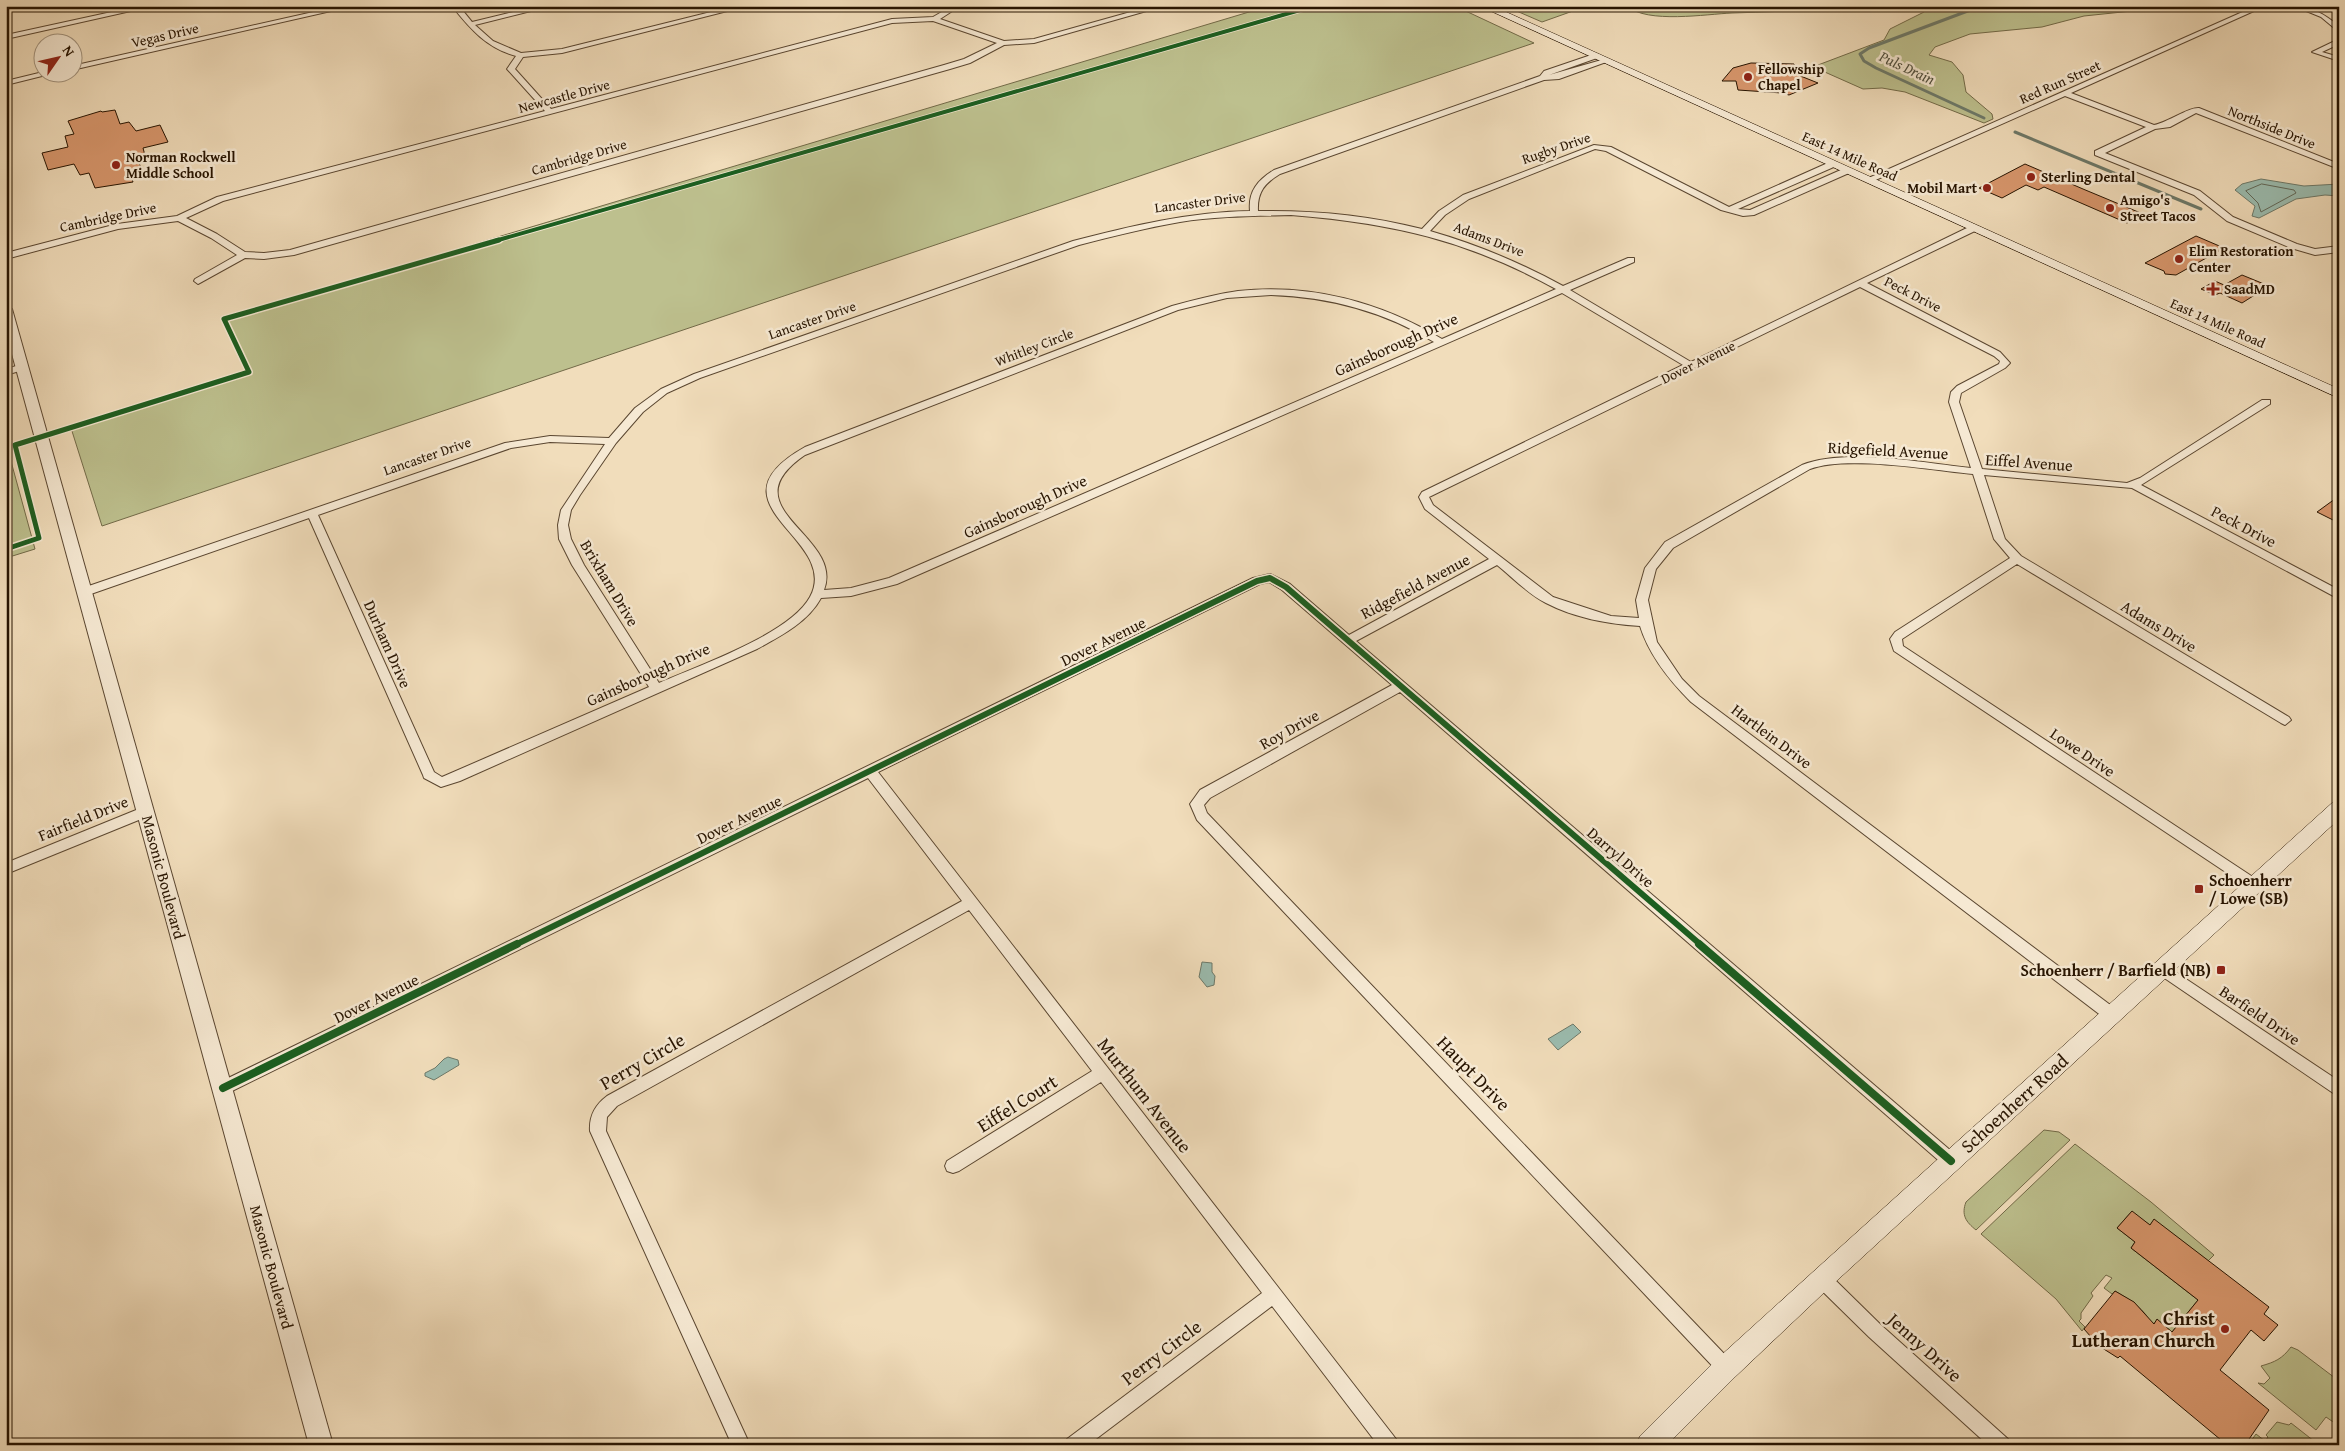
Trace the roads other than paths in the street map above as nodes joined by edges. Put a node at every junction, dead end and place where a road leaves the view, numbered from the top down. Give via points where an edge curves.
1 (150, 6) edge
2 (350, 6) edge
3 (456, 6) edge
4 (548, 6) edge
5 (744, 6) edge
6 (957, 6) edge
7 (1161, 6) edge
8 (1485, 6) edge
9 (2262, 6) edge
10 (2297, 6) edge
11 (934, 19) junction
12 (472, 24) junction
13 (2339, 30) edge
14 (6, 37) edge
15 (2339, 41) edge
16 (1003, 43) junction
17 (521, 55) junction
18 (1600, 58) junction
19 (2339, 59) edge
20 (82, 66) edge
21 (32, 77) edge
22 (1543, 78) junction
23 (6, 83) edge
24 (2067, 94) junction
25 (550, 112) junction
26 (2154, 127) junction
27 (1833, 164) junction
28 (2339, 168) edge
29 (1846, 170) junction
30 (1868, 180) junction
31 (1729, 210) junction
32 (1254, 212) junction
33 (179, 218) junction
34 (1974, 228) junction
35 (1424, 232) junction
36 (2339, 249) edge
37 (243, 255) junction
38 (6, 256) edge
39 (1631, 260) dead end
40 (198, 281) dead end
41 (1860, 283) junction
42 (1562, 290) junction
43 (6, 309) edge
44 (1441, 342) junction
45 (2004, 360) joint
46 (1690, 366) junction
47 (23, 367) junction
48 (6, 372) edge
49 (2339, 394) edge
50 (2266, 402) dead end
51 (612, 441) junction
52 (1977, 472) junction
53 (2134, 485) junction
54 (312, 513) junction
55 (2017, 559) junction
56 (1497, 560) junction
57 (1270, 578) joint
58 (84, 592) junction
59 (818, 594) junction
60 (2339, 595) edge
61 (1645, 622) junction
62 (1348, 640) junction
63 (1401, 686) junction
64 (657, 689) junction
65 (2284, 720) dead end
66 (869, 770) junction
67 (441, 782) joint
68 (1197, 804) joint
69 (2339, 808) edge
70 (146, 811) junction
71 (6, 868) edge
72 (2254, 885) junction
73 (972, 902) junction
74 (2162, 969) junction
75 (2112, 1015) junction
76 (1102, 1073) junction
77 (223, 1088) junction
78 (2339, 1090) edge
79 (1951, 1161) junction
80 (953, 1166) dead end
81 (1822, 1278) junction
82 (1274, 1294) junction
83 (1726, 1368) junction
84 (321, 1445) edge
85 (741, 1445) edge
86 (1073, 1445) edge
87 (1390, 1445) edge
88 (1649, 1445) edge
89 (2002, 1445) edge

1 - 14 street
2 - 20 street, Vegas Drive
3 - 12 street
4 - 12 street
5 - 17 street via 577,48
6 - 11 street, Newcastle Drive
7 - 16 street, Cambridge Drive via 1034,41
8 - 18 main road, East 14 Mile Road
9 - 24 street, Red Run Street
10 - 13 street via 2323,16
11 - 16 street
11 - 25 street, Newcastle Drive via 892,21
12 - 17 street via 494,47
15 - 19 street via 2316,52
16 - 37 street, Cambridge Drive via 947,67 301,250 272,256
17 - 25 street via 511,69
18 - 22 street, Lancaster Drive via 1556,77
18 - 22 street, Lancaster Drive via 1546,73
18 - 27 main road, East 14 Mile Road
21 - 23 street
22 - 32 street, Lancaster Drive via 1277,172 1254,192
24 - 26 street
24 - 30 street, Red Run Street
25 - 33 street, Newcastle Drive via 220,200
26 - 28 street, Northside Drive via 2167,125 2196,110
26 - 36 street via 2098,154 2197,193 2230,219 2294,246 2315,252
27 - 29 main road, East 14 Mile Road
27 - 31 street
29 - 30 main road, East 14 Mile Road
29 - 31 street, Rugby Drive via 1751,213
30 - 34 main road, East 14 Mile Road
31 - 35 street, Rugby Drive via 1608,149 1594,147 1466,197 1442,213
32 - 35 street, Adams Drive via 1336,216
32 - 51 street, Lancaster Drive via 1188,217 1109,232 697,376 647,402
33 - 37 street, Cambridge Drive
33 - 38 street, Cambridge Drive via 117,227
34 - 41 street, Dover Avenue
34 - 49 main road, East 14 Mile Road
35 - 42 street, Adams Drive via 1500,258
37 - 40 street
39 - 42 street, Gainsborough Drive
41 - 45 street, Peck Drive
41 - 46 street, Dover Avenue
42 - 44 street, Gainsborough Drive
42 - 46 street, Adams Drive
43 - 47 street, Masonic Boulevard
44 - 59 street, Gainsborough Drive via 893,581 851,592
44 - 59 street, Whitley Circle via 1397,317 1342,301 1293,294 1227,295 1174,308 822,443 788,462 780,470 772,488 776,506 818,563
45 - 52 street, Ridgefield Avenue via 2002,366 1960,388 1955,396 1955,406
46 - 56 street, Dover Avenue via 1431,490 1424,497 1428,507
47 - 48 street
47 - 58 street, Masonic Boulevard
50 - 53 street
51 - 54 street, Lancaster Drive via 550,438 509,445
51 - 64 street, Brixham Drive via 566,510 565,539 578,565
52 - 53 street, Eiffel Avenue
52 - 55 street, Eiffel Avenue via 2000,539
52 - 61 street, Ridgefield Avenue via 1843,460 1806,467 1669,546 1651,568 1645,583 1642,600
53 - 60 street, Peck Drive
54 - 58 street, Lancaster Drive
54 - 67 street, Durham Drive via 429,774
55 - 65 street, Adams Drive
55 - 72 street, Lowe Drive via 1899,635 1896,643
56 - 61 street via 1549,600 1562,606 1611,620
56 - 62 street, Ridgefield Avenue
57 - 62 street, Darryl Drive via 1286,587
57 - 66 street, Dover Avenue
58 - 70 street, Masonic Boulevard
59 - 64 street, Gainsborough Drive via 808,609 776,635
61 - 75 street, Hartlein Drive via 1651,643 1661,659 1695,699
62 - 63 street, Darryl Drive
63 - 68 street, Roy Drive via 1205,794
63 - 79 street, Darryl Drive
64 - 67 street, Gainsborough Drive
66 - 73 street, Murthum Avenue
66 - 77 street, Dover Avenue
68 - 83 street, Haupt Drive via 1202,816
69 - 72 main road, Schoenherr Road
70 - 71 street, Fairfield Drive
70 - 77 street, Masonic Boulevard
72 - 74 main road, Schoenherr Road
73 - 76 street, Murthum Avenue
73 - 85 street, Perry Circle via 612,1101 600,1112 598,1131
74 - 75 main road, Schoenherr Road
74 - 78 street, Barfield Drive
75 - 79 main road, Schoenherr Road
76 - 80 street, Eiffel Court
76 - 82 street, Murthum Avenue
77 - 84 street, Masonic Boulevard
79 - 81 main road, Schoenherr Road
81 - 83 main road, Schoenherr Road
81 - 89 street, Jenny Drive via 1875,1331
82 - 86 street, Perry Circle
82 - 87 street, Murthum Avenue
83 - 88 main road, Schoenherr Road

